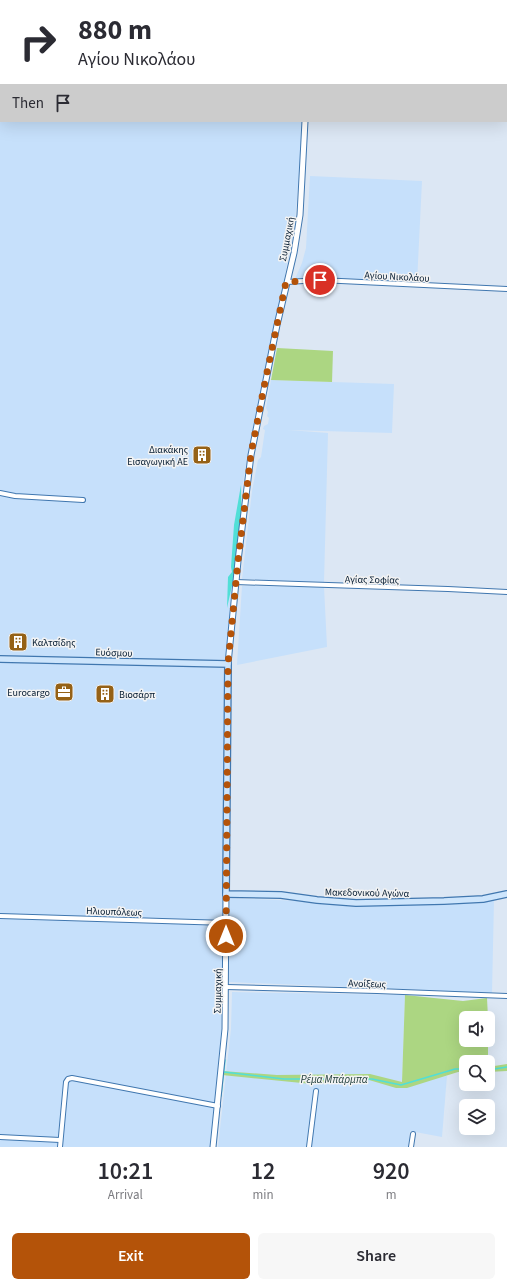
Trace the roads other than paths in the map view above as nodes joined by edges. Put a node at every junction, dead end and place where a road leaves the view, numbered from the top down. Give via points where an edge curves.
1 (305, 122) edge
2 (286, 282) junction
3 (507, 289) edge
4 (0, 493) edge
5 (83, 500) dead end
6 (236, 582) junction
7 (507, 592) edge
8 (0, 659) edge
9 (228, 664) junction
10 (226, 894) junction
11 (507, 894) edge
12 (0, 916) edge
13 (226, 923) junction
14 (226, 987) junction
15 (507, 996) edge
16 (316, 1091) dead end
17 (218, 1106) junction
18 (413, 1134) dead end
19 (0, 1137) edge
20 (60, 1140) junction
21 (60, 1147) edge
22 (213, 1147) edge
23 (309, 1147) edge
24 (411, 1147) edge

1 - 2 street, Συμμαχική via 300,215
2 - 3 street, Αγίου Νικολάου via 320,280
2 - 6 street, Συμμαχική via 251,454
4 - 5 street
6 - 7 street, Αγίας Σοφίας
6 - 9 street, Συμμαχική
8 - 9 main road, Ευόσμου
9 - 10 main road, Συμμαχική
10 - 11 main road, Μακεδονικού Αγώνα via 281,895 356,903 483,899
10 - 13 street, Συμμαχική
12 - 13 street, Ηλιουπόλεως
13 - 14 street, Συμμαχική
14 - 15 street, Ανοίξεως
14 - 17 street, Συμμαχική
16 - 23 street
17 - 20 street via 72,1078 66,1082
17 - 22 street, Συμμαχική
18 - 24 street
19 - 20 street
20 - 21 street

